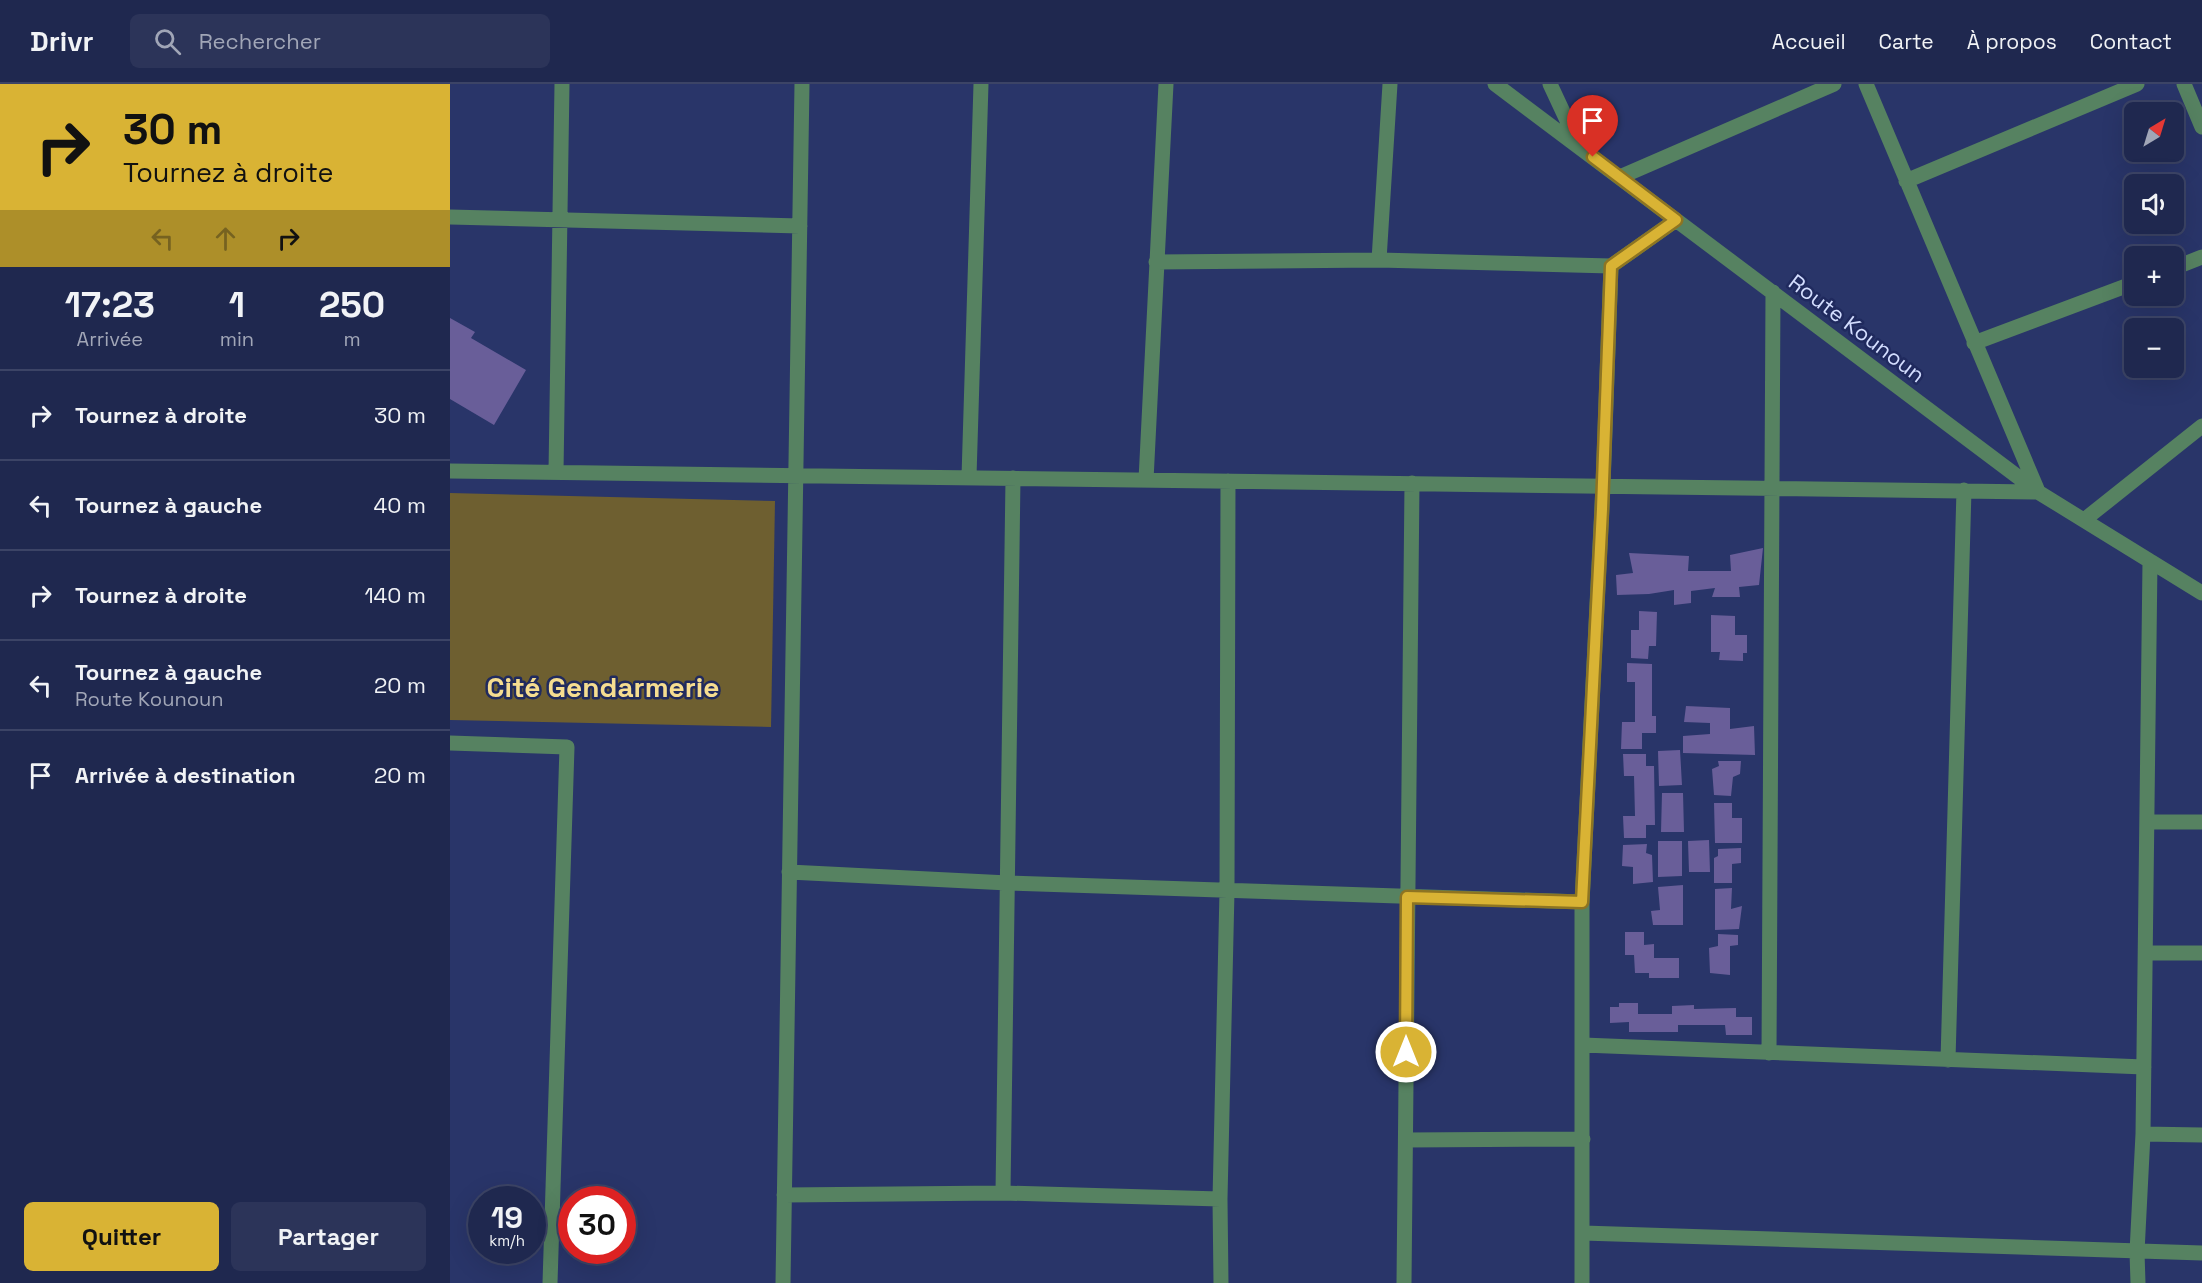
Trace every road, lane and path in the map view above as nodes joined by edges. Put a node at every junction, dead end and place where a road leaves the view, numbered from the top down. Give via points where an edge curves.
1 (562, 84) edge
2 (802, 84) edge
3 (981, 84) edge
4 (1166, 84) edge
5 (1389, 84) edge
6 (1496, 84) edge
7 (1550, 84) edge
8 (1834, 84) edge
9 (1866, 84) edge
10 (2137, 84) edge
11 (2184, 84) edge
12 (2202, 127) edge
13 (1579, 147) junction
14 (1620, 177) junction
15 (1906, 181) junction
16 (450, 217) edge
17 (560, 220) junction
18 (1676, 220) junction
19 (800, 226) junction
20 (2202, 257) edge
21 (1379, 260) junction
22 (1156, 262) junction
23 (2184, 264) edge
24 (1611, 266) junction
25 (2124, 287) edge
26 (1773, 292) junction
27 (1974, 343) junction
28 (2202, 426) edge
29 (450, 471) edge
30 (556, 472) junction
31 (796, 475) junction
32 (969, 477) junction
33 (1013, 478) junction
34 (1146, 480) junction
35 (1228, 481) junction
36 (1412, 483) junction
37 (1603, 486) junction
38 (1772, 488) junction
39 (1964, 490) junction
40 (2038, 492) junction
41 (2084, 520) junction
42 (2150, 561) junction
43 (2202, 593) edge
44 (450, 743) edge
45 (2148, 822) junction
46 (2202, 822) edge
47 (789, 872) junction
48 (1008, 883) junction
49 (1227, 891) junction
50 (1407, 897) junction
51 (1582, 902) junction
52 (2146, 953) junction
53 (2202, 953) edge
54 (1583, 1046) junction
55 (1769, 1053) junction
56 (1948, 1060) junction
57 (2144, 1067) junction
58 (2143, 1134) junction
59 (2202, 1135) edge
60 (1583, 1139) junction
61 (1406, 1140) junction
62 (1003, 1193) junction
63 (784, 1195) junction
64 (1220, 1199) junction
65 (1583, 1233) junction
66 (2137, 1252) junction
67 (2202, 1253) edge
68 (550, 1283) edge
69 (783, 1283) edge
70 (1221, 1283) edge
71 (1404, 1283) edge
72 (1582, 1283) edge
73 (2138, 1283) edge

1 - 17 street
2 - 19 street
3 - 32 street
4 - 22 street
5 - 21 street
6 - 13 street, Route Kounoun
7 - 13 street
8 - 14 street
9 - 15 street
10 - 15 street
11 - 12 street
13 - 14 street, Route Kounoun
14 - 18 street, Route Kounoun
15 - 27 street
16 - 17 street
17 - 19 street
17 - 30 street
18 - 24 street
18 - 26 street, Route Kounoun
19 - 31 street
20 - 23 street
21 - 22 street
21 - 24 street
22 - 34 street
24 - 37 street
25 - 27 street
26 - 38 street
26 - 40 street, Route Kounoun
27 - 40 street
28 - 41 street
29 - 30 street
30 - 31 street
31 - 32 street
31 - 47 street
32 - 33 street
33 - 34 street
33 - 48 street
34 - 35 street
35 - 36 street
35 - 49 street
36 - 37 street
36 - 50 street
37 - 38 street
37 - 51 street
38 - 39 street
38 - 55 street
39 - 40 street
39 - 56 street
40 - 41 street, Route Kounoun
41 - 42 street, Route Kounoun
42 - 43 street, Route Kounoun
42 - 45 street
44 - 68 street via 567,747
45 - 46 street
45 - 52 street
47 - 48 street
47 - 63 street
48 - 49 street
48 - 62 street
49 - 50 street
49 - 64 street
50 - 51 street
50 - 61 street
51 - 54 street
52 - 53 street
52 - 57 street
54 - 55 street
54 - 60 street
55 - 56 street
56 - 57 street
57 - 58 street
58 - 59 street
58 - 66 street
60 - 61 street
60 - 65 street
61 - 71 street
62 - 63 street
62 - 64 street
63 - 69 street
64 - 70 street
65 - 66 street
65 - 72 street
66 - 67 street
66 - 73 street

